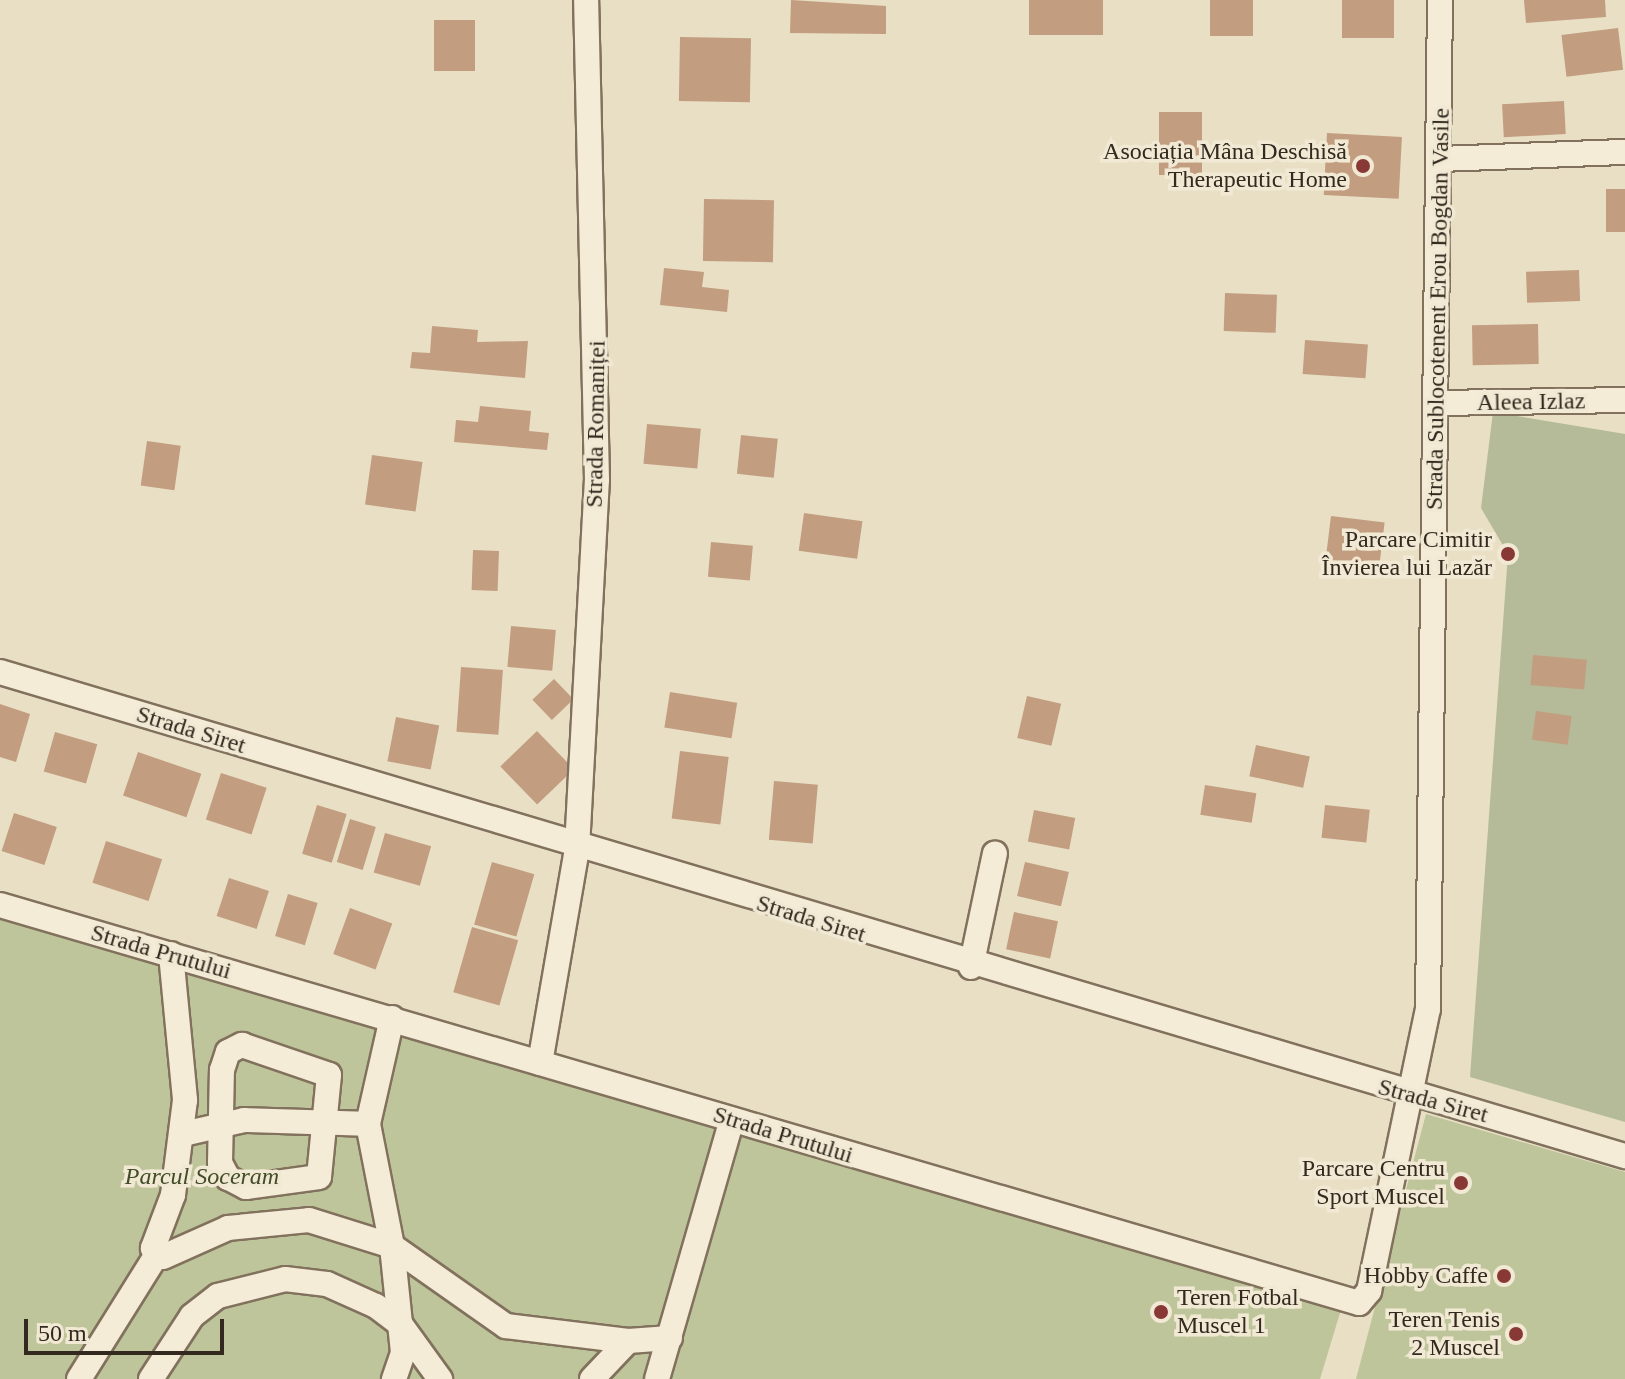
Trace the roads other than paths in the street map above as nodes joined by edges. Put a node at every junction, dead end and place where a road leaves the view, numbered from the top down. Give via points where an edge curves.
1 (586, 0) edge
2 (1440, 0) edge
3 (1625, 152) edge
4 (1440, 159) junction
5 (1625, 400) edge
6 (1437, 403) junction
7 (0, 672) edge
8 (577, 848) junction
9 (995, 853) dead end
10 (0, 905) edge
11 (171, 954) junction
12 (971, 967) junction
13 (392, 1018) junction
14 (540, 1063) junction
15 (1414, 1097) junction
16 (329, 1119) junction
17 (732, 1120) junction
18 (223, 1122) junction
19 (368, 1124) junction
20 (183, 1134) junction
21 (1625, 1156) edge
22 (392, 1246) junction
23 (157, 1254) junction
24 (401, 1325) junction
25 (670, 1338) junction
26 (628, 1341) junction
27 (80, 1379) edge
28 (151, 1379) edge
29 (394, 1379) edge
30 (440, 1379) edge
31 (592, 1379) edge
32 (657, 1379) edge

1 - 8 street, Strada Romaniței via 597,480
2 - 4 street, Strada Sublocotenent Erou Bogdan Vasile
3 - 4 street
4 - 6 street, Strada Sublocotenent Erou Bogdan Vasile
5 - 6 street, Aleea Izlaz
6 - 15 street, Strada Sublocotenent Erou Bogdan Vasile via 1428,1009
7 - 8 street, Strada Siret
8 - 12 street, Strada Siret
8 - 14 street, Strada Romaniței
9 - 12 street
10 - 11 street, Strada Prutului
11 - 13 street, Strada Prutului
11 - 20 street
12 - 15 street, Strada Siret
13 - 14 street, Strada Prutului
13 - 19 street
14 - 17 street, Strada Prutului
15 - 17 street, Strada Prutului via 1369,1291 1359,1303
15 - 21 street, Strada Siret
16 - 18 street
16 - 18 street via 319,1177 246,1187 228,1178 220,1163
16 - 18 street via 329,1075 242,1045 224,1060
16 - 19 street
17 - 25 street
18 - 20 street
19 - 22 street
20 - 23 street via 173,1195 155,1237
22 - 23 street via 346,1227 278,1221 228,1228
22 - 24 street
22 - 26 street via 506,1326
23 - 27 street
24 - 28 street via 327,1284 254,1283 192,1316
24 - 29 street
24 - 30 street
25 - 26 street
25 - 32 street
26 - 31 street

